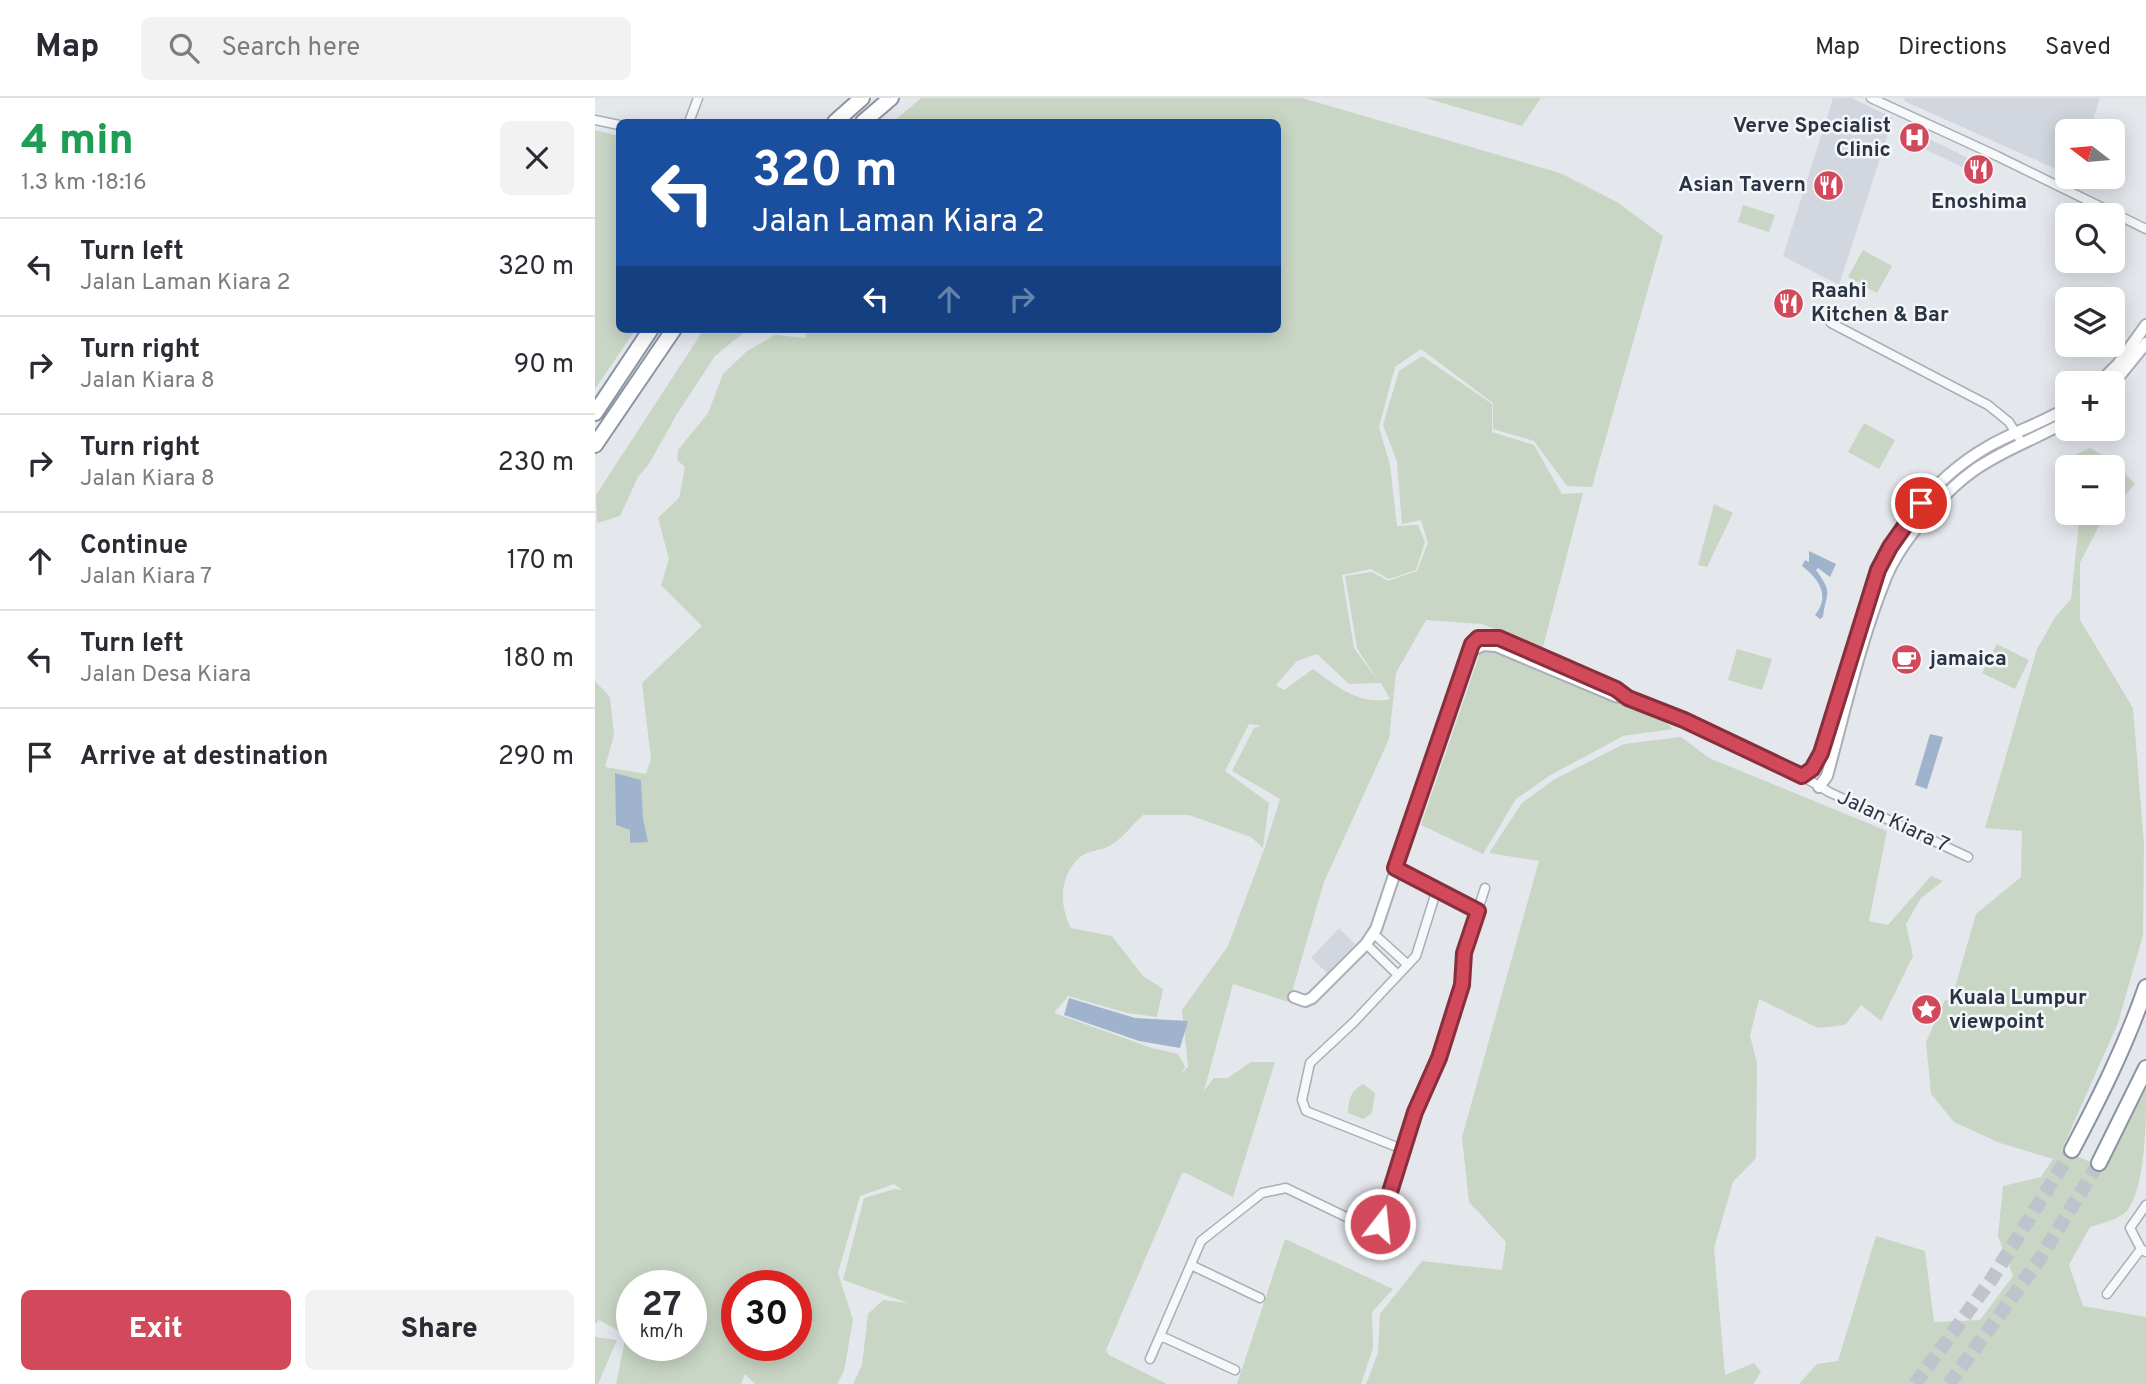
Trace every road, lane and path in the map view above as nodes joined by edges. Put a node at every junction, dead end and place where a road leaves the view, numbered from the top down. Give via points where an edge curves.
1 (698, 98) edge
2 (862, 98) edge
3 (891, 98) edge
4 (1871, 98) edge
5 (690, 119) edge
6 (838, 119) edge
7 (866, 119) edge
8 (595, 120) edge
9 (616, 124) edge
10 (2146, 229) edge
11 (1831, 323) dead end
12 (2146, 325) edge
13 (648, 333) edge
14 (671, 333) edge
15 (2146, 343) edge
16 (2111, 371) edge
17 (2123, 371) edge
18 (595, 413) edge
19 (2055, 414) edge
20 (2055, 427) edge
21 (2016, 432) junction
22 (2022, 443) junction
23 (595, 445) edge
24 (1802, 776) junction
25 (1819, 787) junction
26 (1968, 857) dead end
27 (1395, 868) junction
28 (1485, 888) dead end
29 (1437, 889) junction
30 (1478, 911) junction
31 (1374, 934) junction
32 (1366, 944) junction
33 (1407, 964) junction
34 (1398, 975) junction
35 (2146, 987) edge
36 (1294, 997) dead end
37 (2146, 1068) edge
38 (1402, 1149) junction
39 (2071, 1150) tunnel mouth
40 (2099, 1163) tunnel mouth
41 (2146, 1205) edge
42 (2144, 1250) edge
43 (1191, 1265) junction
44 (2107, 1294) dead end
45 (1260, 1298) dead end
46 (1161, 1336) junction
47 (1150, 1359) dead end
48 (1235, 1370) dead end

1 - 5 street
2 - 6 highway
3 - 7 highway
4 - 10 street
8 - 9 street
11 - 21 street via 1988,405
12 - 16 main road
13 - 18 highway
14 - 23 highway
15 - 17 main road
19 - 21 main road
20 - 22 main road
21 - 22 street
21 - 24 main road via 1964,462 1932,490 1890,547 1878,570 1821,753
22 - 25 main road via 1971,472 1932,507 1887,575 1827,776
24 - 25 street, Jalan Kiara 7
24 - 27 main road, Jalan Kiara 7 via 1499,638 1478,638 1469,652
25 - 26 street, Jalan Kiara 7
27 - 29 street
27 - 31 main road
28 - 30 street
29 - 30 street
29 - 33 street via 1416,956
30 - 38 street via 1464,953 1462,985 1439,1058
31 - 32 main road
31 - 33 street
32 - 34 street
32 - 36 main road via 1313,998
33 - 34 street
34 - 38 street via 1310,1063 1302,1100 1306,1111
35 - 39 highway via 2109,1081
37 - 40 highway
38 - 43 street via 1380,1224 1364,1226 1286,1188 1262,1193 1208,1233
41 - 42 street via 2130,1228
42 - 44 street
43 - 45 street
43 - 46 street
46 - 47 street
46 - 48 street

